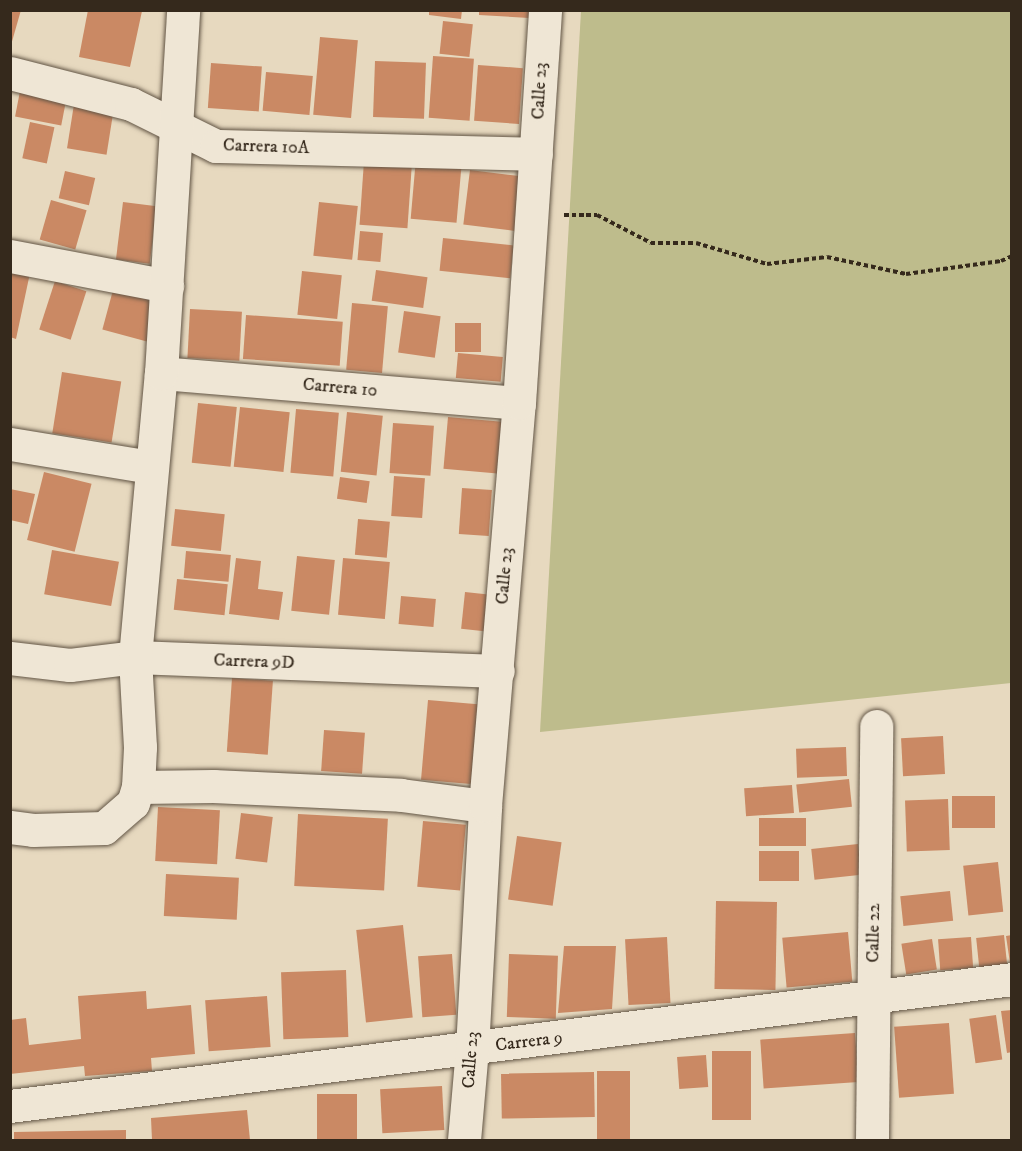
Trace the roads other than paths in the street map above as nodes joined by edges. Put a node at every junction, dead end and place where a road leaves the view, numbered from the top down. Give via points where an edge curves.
1 (183, 10) edge
2 (544, 10) edge
3 (10, 73) edge
4 (176, 128) junction
5 (536, 154) junction
6 (10, 256) edge
7 (167, 286) junction
8 (161, 373) junction
9 (519, 403) junction
10 (10, 444) edge
11 (151, 467) junction
12 (135, 657) junction
13 (10, 658) edge
14 (498, 671) junction
15 (876, 726) dead end
16 (138, 787) junction
17 (485, 806) junction
18 (10, 827) edge
19 (1011, 979) edge
20 (873, 998) junction
21 (472, 1049) junction
22 (10, 1106) edge
23 (464, 1140) edge
24 (872, 1140) edge

1 - 4 street
2 - 5 street, Calle 23
3 - 4 street, Carrera 10A via 131,104
4 - 5 street, Carrera 10A via 216,146
4 - 7 street
5 - 9 street, Calle 23
6 - 7 street
7 - 8 street
8 - 9 street, Carrera 10
8 - 11 street
9 - 14 street, Calle 23
10 - 11 street
11 - 12 street
12 - 13 street, Carrera 9D via 70,665
12 - 14 street, Carrera 9D
12 - 16 street
14 - 17 street, Calle 23
15 - 20 street, Calle 22
16 - 17 street via 213,786 401,795
16 - 18 street via 133,803 104,828
17 - 21 street, Calle 23
19 - 20 street, Carrera 9
20 - 21 street, Carrera 9
20 - 24 street, Calle 22
21 - 22 street, Carrera 9
21 - 23 street, Calle 23

